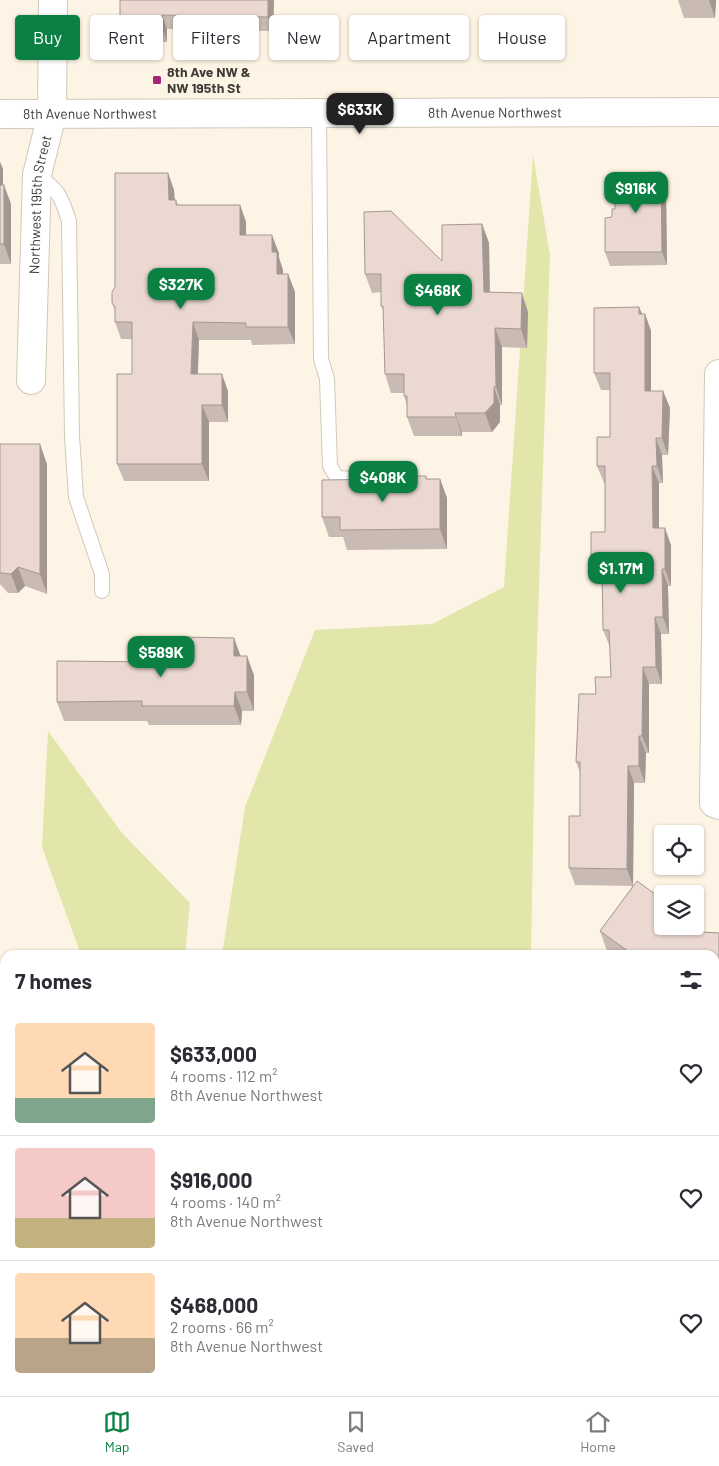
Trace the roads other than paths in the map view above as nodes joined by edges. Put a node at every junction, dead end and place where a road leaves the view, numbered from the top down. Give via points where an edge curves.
1 (53, 0) edge
2 (719, 112) edge
3 (0, 114) edge
4 (52, 114) junction
5 (319, 114) junction
6 (37, 175) junction
7 (719, 374) edge
8 (31, 380) dead end
9 (719, 432) edge
10 (382, 481) edge
11 (102, 591) dead end
12 (719, 805) edge

1 - 4 street, Northwest 195th Street
2 - 5 street, 8th Avenue Northwest
3 - 4 street, 8th Avenue Northwest
4 - 5 street, 8th Avenue Northwest
4 - 6 street, Northwest 195th Street
5 - 10 lane via 321,359 327,379 330,466 337,478
6 - 8 street, Northwest 195th Street
6 - 11 lane via 54,188 63,201 68,220 76,497 102,574
7 - 9 street
9 - 12 street via 714,803

